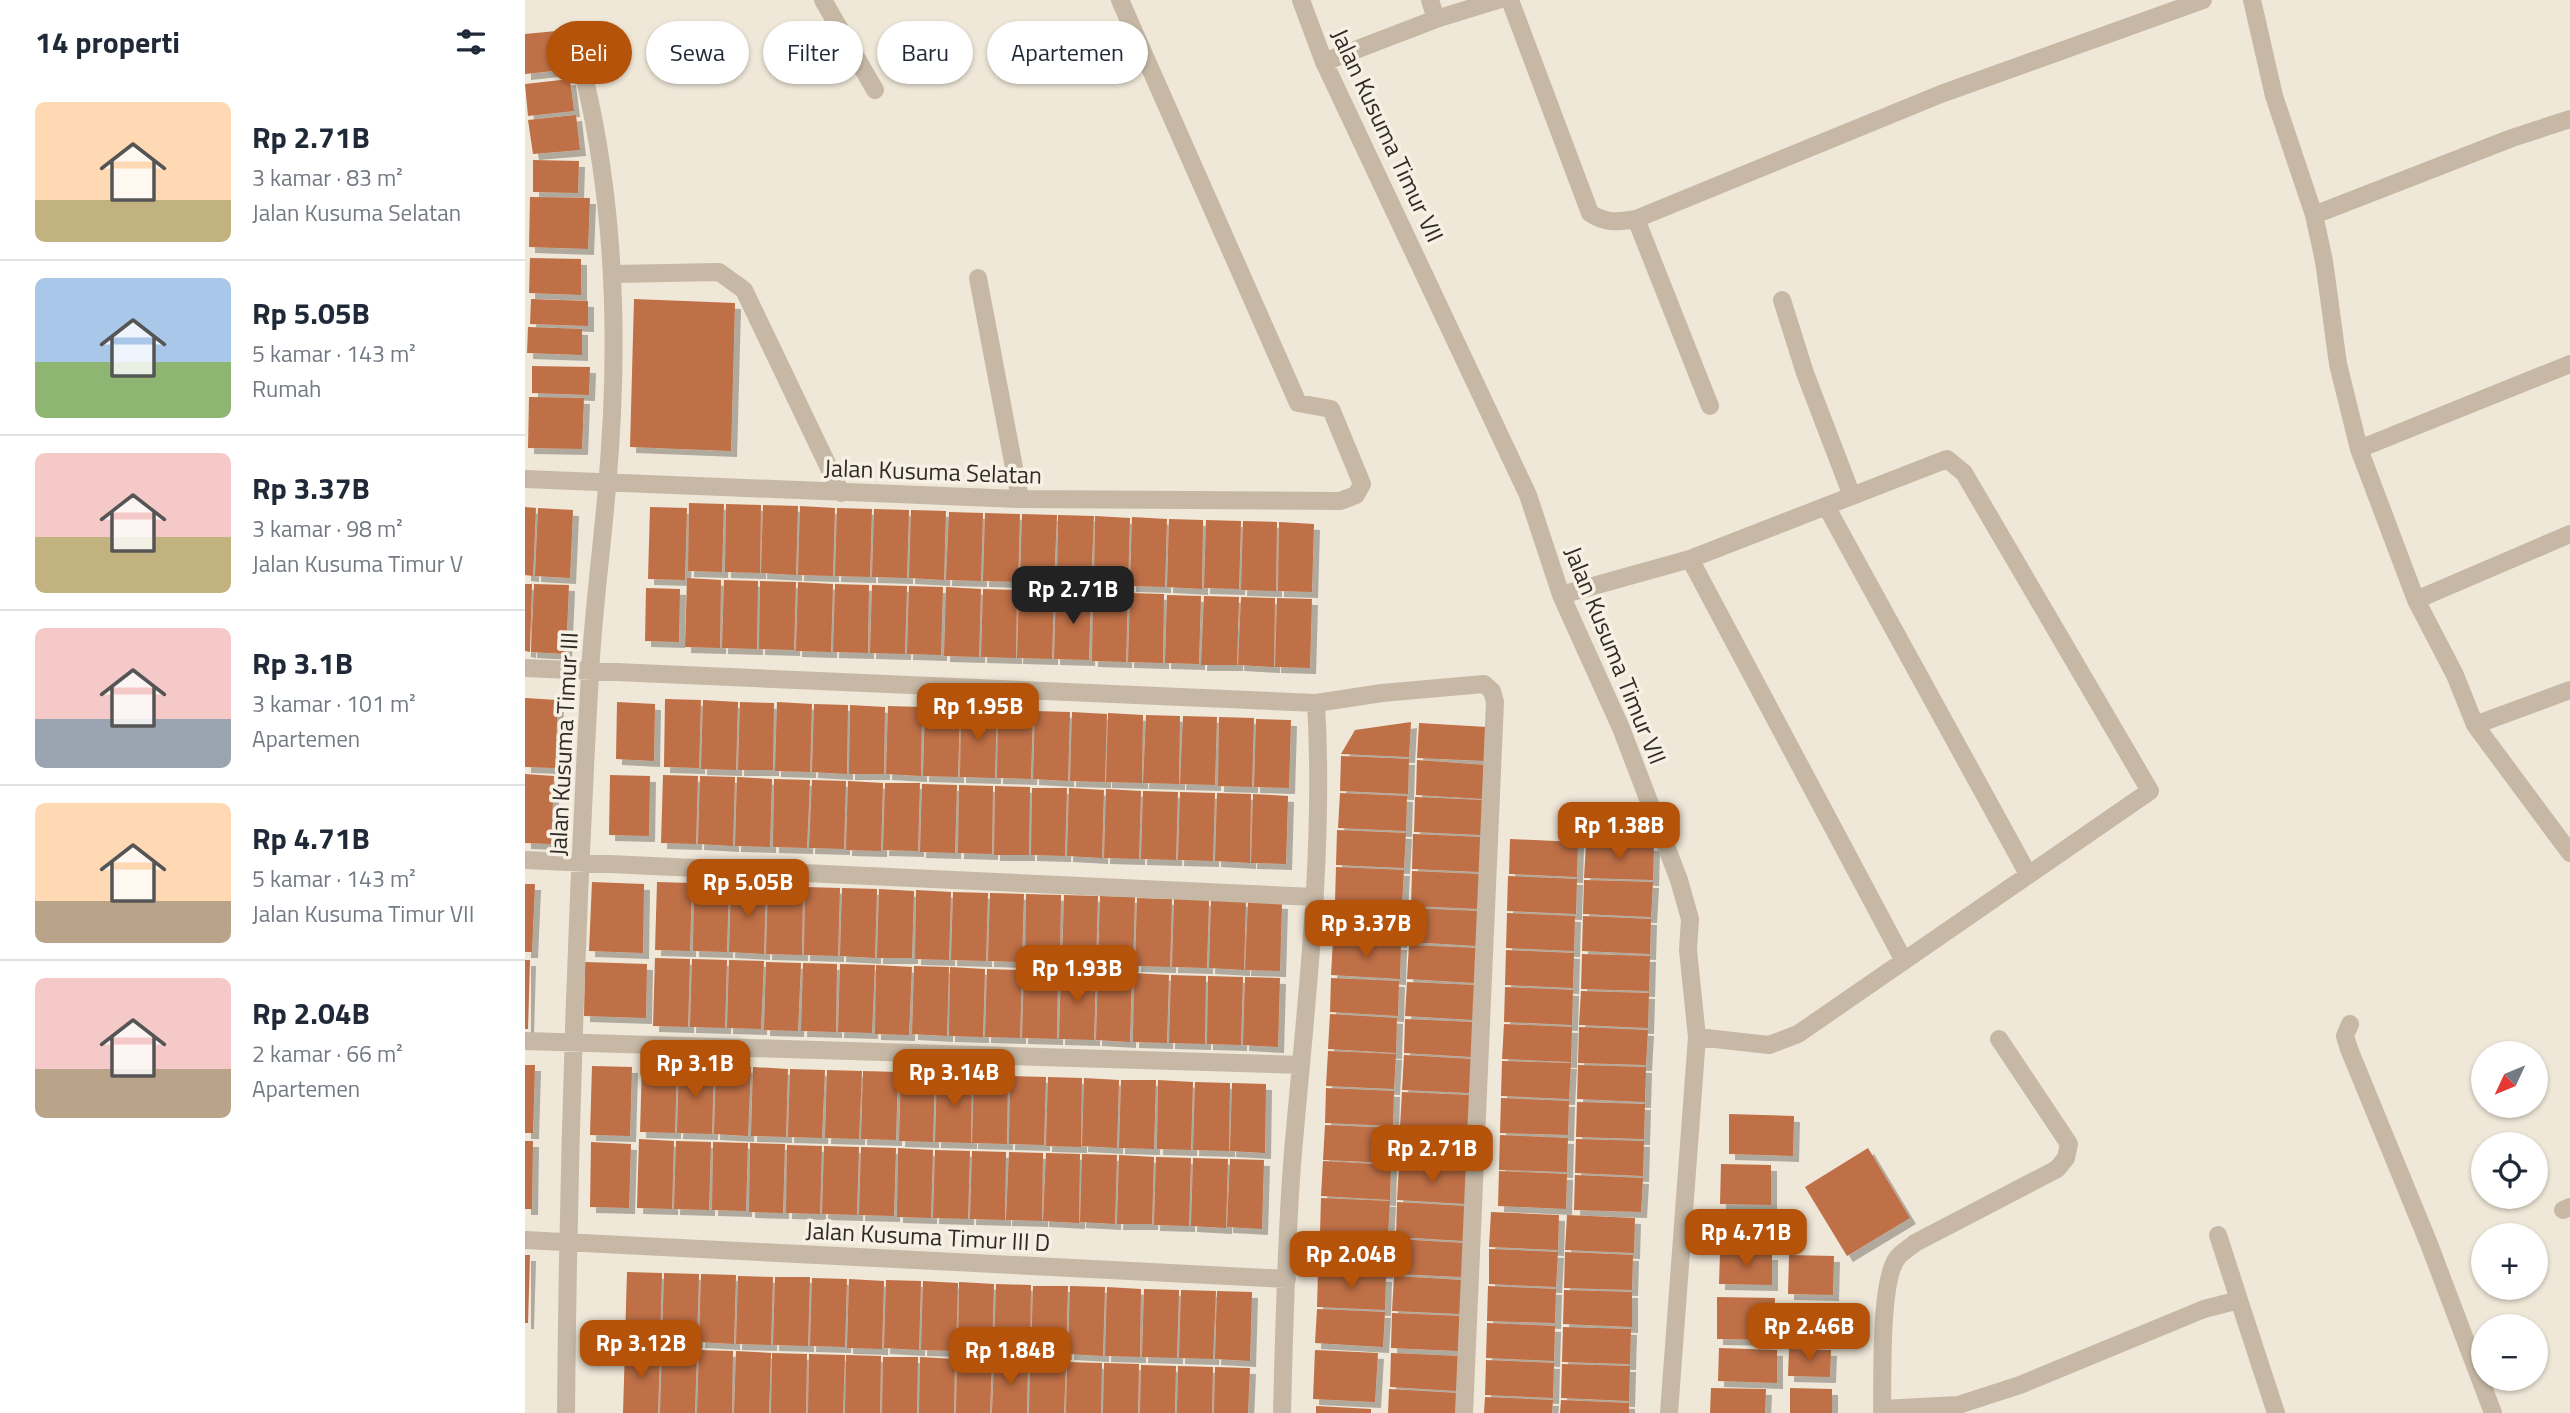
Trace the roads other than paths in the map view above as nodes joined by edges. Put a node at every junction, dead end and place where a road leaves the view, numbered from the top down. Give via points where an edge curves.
1 (823, 0) edge
2 (1121, 0) edge
3 (1301, 0) edge
4 (1430, 0) edge
5 (1498, 0) edge
6 (1510, 0) edge
7 (2203, 0) edge
8 (2252, 0) edge
9 (1436, 19) junction
10 (1324, 62) junction
11 (586, 84) edge
12 (875, 90) dead end
13 (2570, 119) edge
14 (2314, 215) junction
15 (1636, 219) junction
16 (614, 274) junction
17 (978, 278) dead end
18 (1782, 300) dead end
19 (2570, 364) edge
20 (1710, 406) dead end
21 (2359, 449) junction
22 (525, 479) edge
23 (608, 483) junction
24 (841, 493) junction
25 (1852, 496) junction
26 (1020, 499) junction
27 (1826, 506) junction
28 (2570, 534) edge
29 (1690, 559) junction
30 (1561, 595) junction
31 (2416, 600) junction
32 (525, 668) edge
33 (590, 670) junction
34 (2570, 690) edge
35 (1316, 703) junction
36 (2475, 725) junction
37 (2570, 853) edge
38 (525, 860) edge
39 (581, 861) junction
40 (2028, 874) junction
41 (1315, 897) junction
42 (1904, 961) junction
43 (2350, 1024) dead end
44 (1697, 1038) junction
45 (1999, 1040) dead end
46 (525, 1041) edge
47 (575, 1042) junction
48 (1301, 1065) junction
49 (2218, 1235) dead end
50 (525, 1240) edge
51 (568, 1241) junction
52 (1287, 1279) junction
53 (2239, 1300) junction
54 (1882, 1411) edge
55 (566, 1413) edge
56 (1283, 1413) edge
57 (1464, 1413) edge
58 (1669, 1413) edge
59 (2276, 1413) edge
60 (2493, 1413) edge

1 - 12 street
2 - 26 street, Jalan Kusuma Selatan via 1298,403 1331,409 1362,484 1356,495 1340,501
3 - 10 street, Jalan Kusuma Timur VII
4 - 9 street
5 - 9 street
6 - 15 street via 1590,213 1614,223
7 - 15 street via 1941,94
8 - 14 street via 2273,96
9 - 10 street
10 - 30 street, Jalan Kusuma Timur VII via 1528,495
11 - 16 street, Jalan Kusuma Timur III
13 - 14 street
14 - 21 street via 2338,364
15 - 20 street
16 - 23 street, Jalan Kusuma Timur III
16 - 24 street via 719,272 739,285
17 - 26 street
18 - 25 street
19 - 21 street
21 - 31 street
22 - 23 street, Jalan Kusuma Selatan
23 - 24 street, Jalan Kusuma Selatan
23 - 33 street, Jalan Kusuma Timur III
24 - 26 street, Jalan Kusuma Selatan
25 - 27 street
25 - 40 street via 1947,459 1958,466 2150,791
27 - 29 street
27 - 40 street
28 - 31 street
29 - 30 street
29 - 42 street
30 - 44 street, Jalan Kusuma Timur VII via 1621,728 1679,880 1690,919 1688,950
31 - 36 street
32 - 33 street
33 - 35 street
33 - 39 street, Jalan Kusuma Timur III
34 - 36 street
35 - 41 street
35 - 57 street via 1483,684 1492,691 1495,702
36 - 37 street
38 - 39 street
39 - 41 street
39 - 47 street, Jalan Kusuma Timur III
40 - 42 street
41 - 48 street
42 - 44 street via 1798,1034 1779,1042
43 - 60 street via 2345,1036 2349,1049
44 - 58 street, Jalan Kusuma Timur VII
45 - 54 street via 2069,1144 2066,1158 2057,1168 1897,1257 1885,1305
46 - 47 street
47 - 48 street
47 - 51 street, Jalan Kusuma Timur III
48 - 52 street
49 - 53 street
50 - 51 street, Jalan Kusuma Timur III D
51 - 52 street, Jalan Kusuma Timur III D
51 - 55 street, Jalan Kusuma Timur III
52 - 56 street
53 - 54 street via 2204,1309 2020,1385 1958,1405
53 - 59 street

